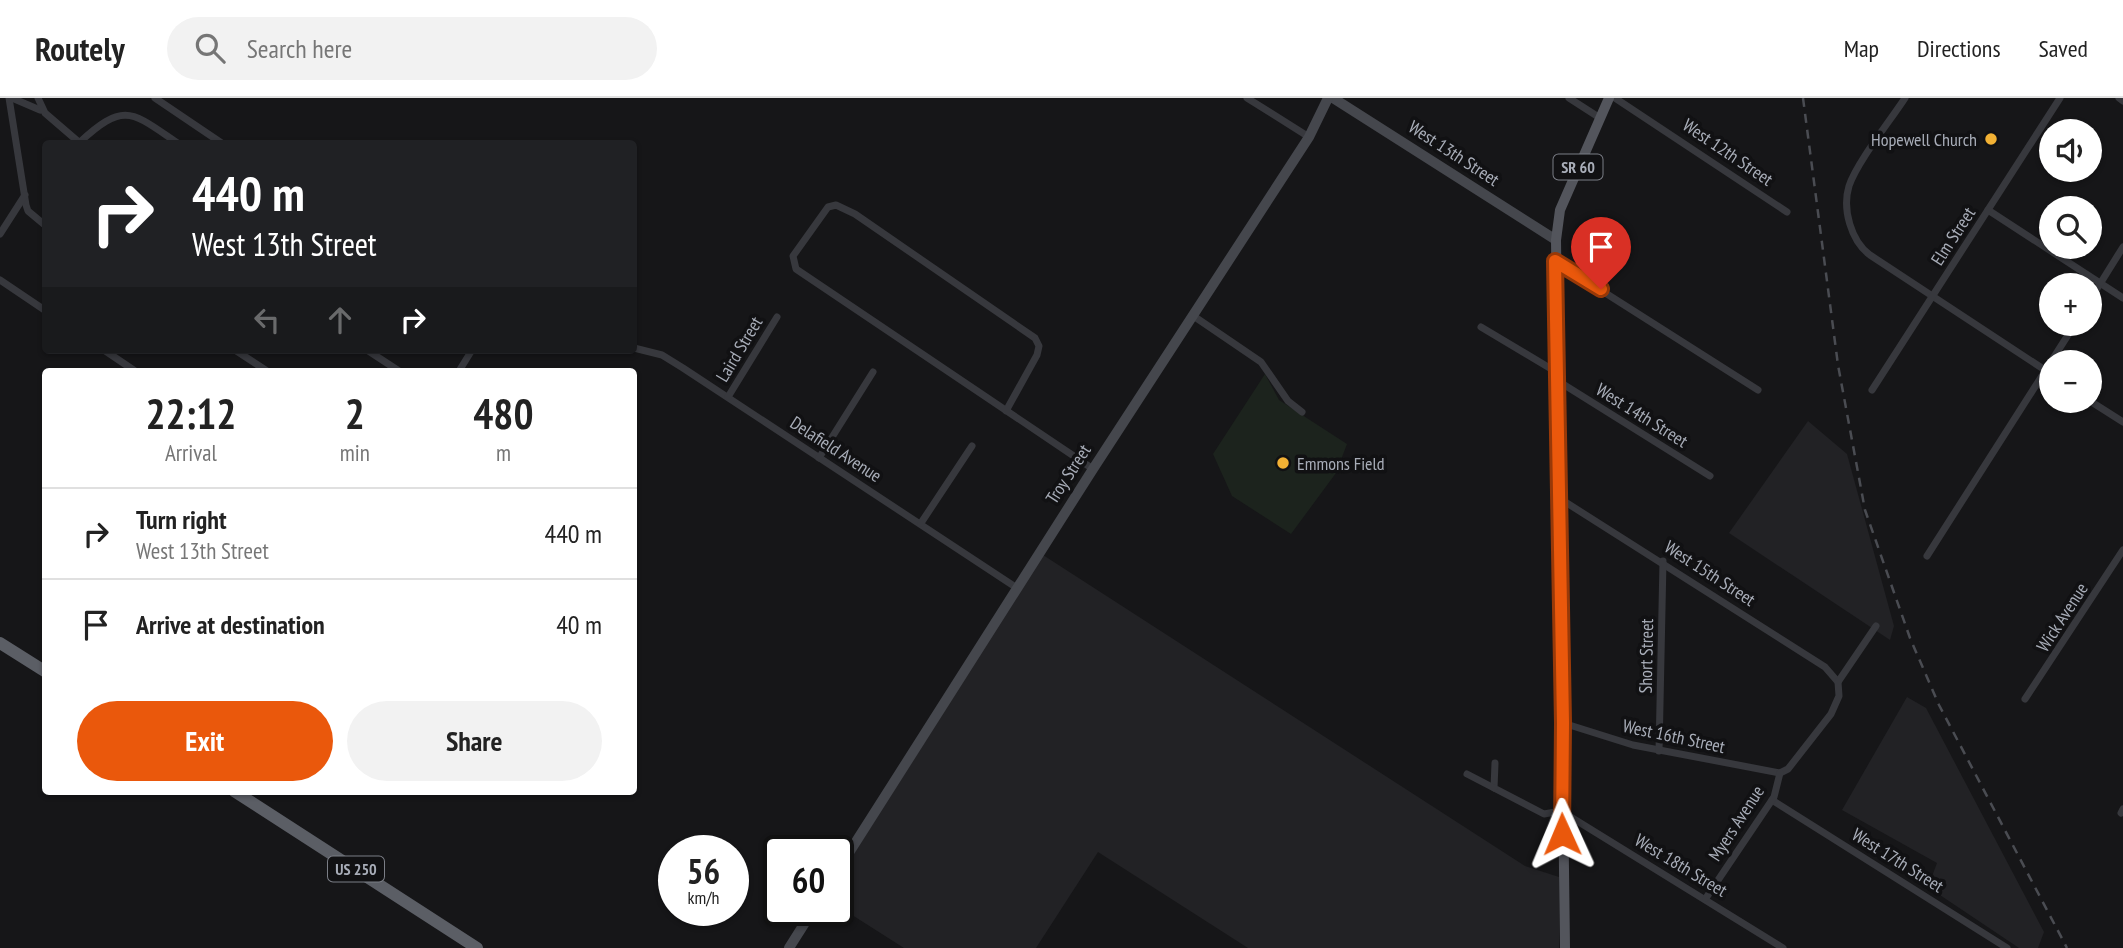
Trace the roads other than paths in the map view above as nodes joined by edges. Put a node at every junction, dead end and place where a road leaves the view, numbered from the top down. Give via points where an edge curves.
1 (10, 98) edge
2 (38, 98) edge
3 (155, 98) edge
4 (1247, 98) edge
5 (1330, 98) edge
6 (1569, 98) edge
7 (1609, 98) edge
8 (1615, 98) edge
9 (1905, 98) edge
10 (2060, 98) edge
11 (45, 113) junction
12 (1600, 118) junction
13 (1309, 136) junction
14 (77, 140) edge
15 (84, 140) edge
16 (173, 140) edge
17 (217, 140) edge
18 (25, 195) junction
19 (1988, 210) junction
20 (1787, 212) dead end
21 (42, 223) edge
22 (0, 234) edge
23 (1556, 240) junction
24 (2123, 247) edge
25 (1555, 261) junction
26 (2085, 273) edge
27 (0, 280) edge
28 (2102, 280) edge
29 (2102, 284) edge
30 (1933, 296) junction
31 (2123, 298) edge
32 (42, 308) edge
33 (1192, 315) junction
34 (777, 317) dead end
35 (1481, 327) dead end
36 (637, 349) edge
37 (110, 354) edge
38 (241, 354) edge
39 (373, 354) edge
40 (2039, 366) edge
41 (131, 368) edge
42 (262, 368) edge
43 (394, 368) edge
44 (873, 372) dead end
45 (1558, 377) junction
46 (2039, 386) edge
47 (1758, 390) dead end
48 (1872, 390) dead end
49 (728, 397) junction
50 (2102, 409) edge
51 (1006, 411) junction
52 (1302, 412) dead end
53 (2123, 422) edge
54 (972, 446) dead end
55 (819, 457) junction
56 (1093, 469) junction
57 (1710, 476) dead end
58 (1559, 498) junction
59 (921, 523) junction
60 (2123, 550) edge
61 (1927, 555) dead end
62 (1663, 561) junction
63 (1017, 588) junction
64 (1876, 626) dead end
65 (0, 643) edge
66 (42, 669) edge
67 (1838, 682) junction
68 (2025, 699) dead end
69 (1563, 723) junction
70 (1660, 751) junction
71 (1495, 763) dead end
72 (1780, 773) junction
73 (1468, 774) dead end
74 (1494, 788) junction
75 (240, 795) edge
76 (1772, 800) junction
77 (1561, 811) junction
78 (854, 845) edge
79 (1706, 898) junction
80 (803, 926) edge
81 (477, 948) edge
82 (789, 948) edge
83 (1565, 948) edge
84 (1783, 948) edge
85 (2007, 948) edge

1 - 11 street
1 - 18 street
2 - 11 street
3 - 17 street
4 - 13 street
5 - 13 main road, Troy Street
5 - 23 main road, West 13th Street
6 - 12 street
7 - 12 main road, SR 60
8 - 20 street, West 12th Street
9 - 30 street via 1853,179 1848,201 1855,240
10 - 19 street, Elm Street
11 - 14 street
12 - 23 main road, SR 60 via 1560,210
13 - 33 main road, Troy Street
15 - 16 street via 102,122 126,114
18 - 21 street via 28,211
18 - 22 street
19 - 26 street
19 - 30 street, Elm Street
23 - 25 main road, SR 60
24 - 28 street
25 - 45 main road, SR 60
25 - 47 street
27 - 32 street
29 - 31 street
30 - 40 street
30 - 48 street, Elm Street
33 - 52 street via 1261,362 1288,401
33 - 56 main road, Troy Street
34 - 49 street, Laird Street
35 - 45 street, West 14th Street
36 - 49 street, Delafield Avenue via 662,355
37 - 41 street
38 - 42 street
39 - 43 street
44 - 55 street
45 - 57 street, West 14th Street
45 - 58 main road, SR 60
46 - 61 street
49 - 55 street, Delafield Avenue
50 - 53 street
51 - 51 street via 1037,355 1035,338 855,214 836,205 828,207 793,256 793,266
51 - 56 street
54 - 59 street
55 - 59 street, Delafield Avenue
56 - 63 main road, Troy Street
58 - 62 street, West 15th Street
58 - 69 main road, SR 60
59 - 63 street, Delafield Avenue
60 - 68 street, Wick Avenue
62 - 67 street, West 15th Street via 1825,667
62 - 70 street, Short Street
63 - 78 main road, Troy Street
64 - 67 street, Myers Avenue
65 - 66 highway
67 - 72 street, Myers Avenue via 1839,696 1831,714
69 - 70 street, West 16th Street
69 - 77 main road, SR 60
70 - 72 street, West 16th Street
71 - 74 street
72 - 76 street, Myers Avenue
73 - 74 street
74 - 77 street via 1544,814
75 - 81 highway, US 250
76 - 79 street, Myers Avenue
76 - 85 street, West 17th Street
77 - 79 street, West 18th Street
77 - 83 main road, SR 60
79 - 84 street, West 18th Street
80 - 82 main road

